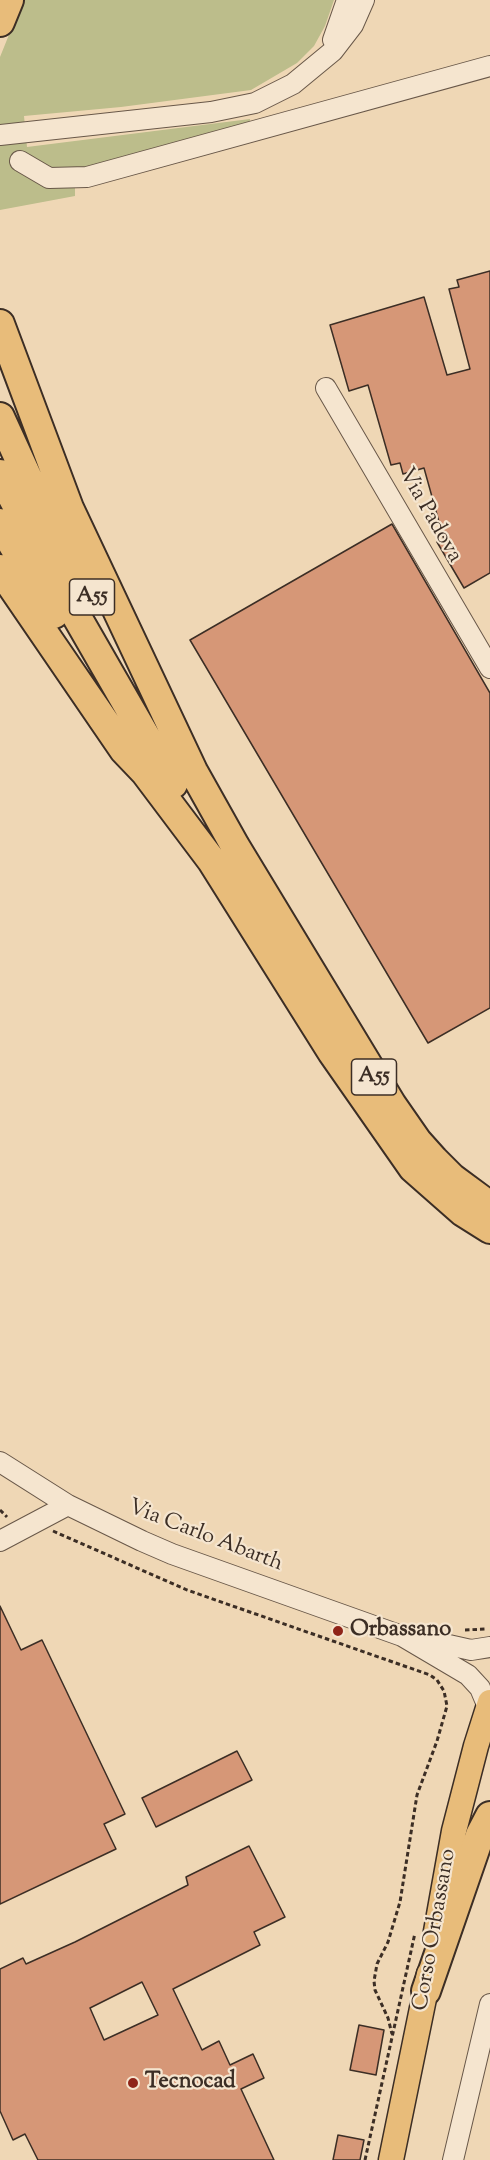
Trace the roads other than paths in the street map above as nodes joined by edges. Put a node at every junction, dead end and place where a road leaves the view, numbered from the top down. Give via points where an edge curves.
1 (10, 0) edge
2 (347, 0) edge
3 (364, 0) edge
4 (0, 22) edge
5 (490, 66) edge
6 (311, 71) junction
7 (0, 135) edge
8 (20, 161) dead end
9 (0, 324) edge
10 (326, 388) dead end
11 (0, 417) edge
12 (0, 474) edge
13 (0, 523) edge
14 (0, 569) edge
15 (490, 668) edge
16 (193, 771) junction
17 (145, 772) junction
18 (213, 861) junction
19 (284, 927) junction
20 (490, 1187) edge
21 (490, 1206) edge
22 (490, 1229) edge
23 (0, 1462) edge
24 (68, 1505) junction
25 (0, 1541) edge
26 (402, 1636) junction
27 (490, 1647) edge
28 (489, 1705) edge
29 (490, 1816) edge
30 (426, 1991) junction
31 (490, 2004) edge
32 (391, 2160) edge
33 (453, 2160) edge

1 - 4 highway
2 - 6 street via 332,42
3 - 6 street via 344,39
5 - 8 street via 87,177 49,178
6 - 7 street via 273,95 234,108
9 - 16 highway via 69,508
10 - 15 street, Via Padova
11 - 16 highway, A55 via 63,545
12 - 18 highway, A55
13 - 17 highway via 130,740
14 - 17 highway via 124,750
16 - 19 highway, A55
17 - 18 highway
18 - 22 highway, A55 via 332,1052 413,1168 463,1212
19 - 20 highway via 356,1020 424,1129 457,1164
19 - 21 highway, A55 via 417,1141 453,1178
23 - 24 street, Via Carlo Abarth
24 - 25 street
24 - 26 street, Via Carlo Abarth via 172,1554
26 - 27 street, Via Carlo Abarth via 471,1650
26 - 28 street, Via Carlo Abarth via 468,1674
28 - 30 main road, Corso Orbassano via 454,1831
29 - 30 highway
30 - 32 main road, Corso Orbassano
31 - 33 street

